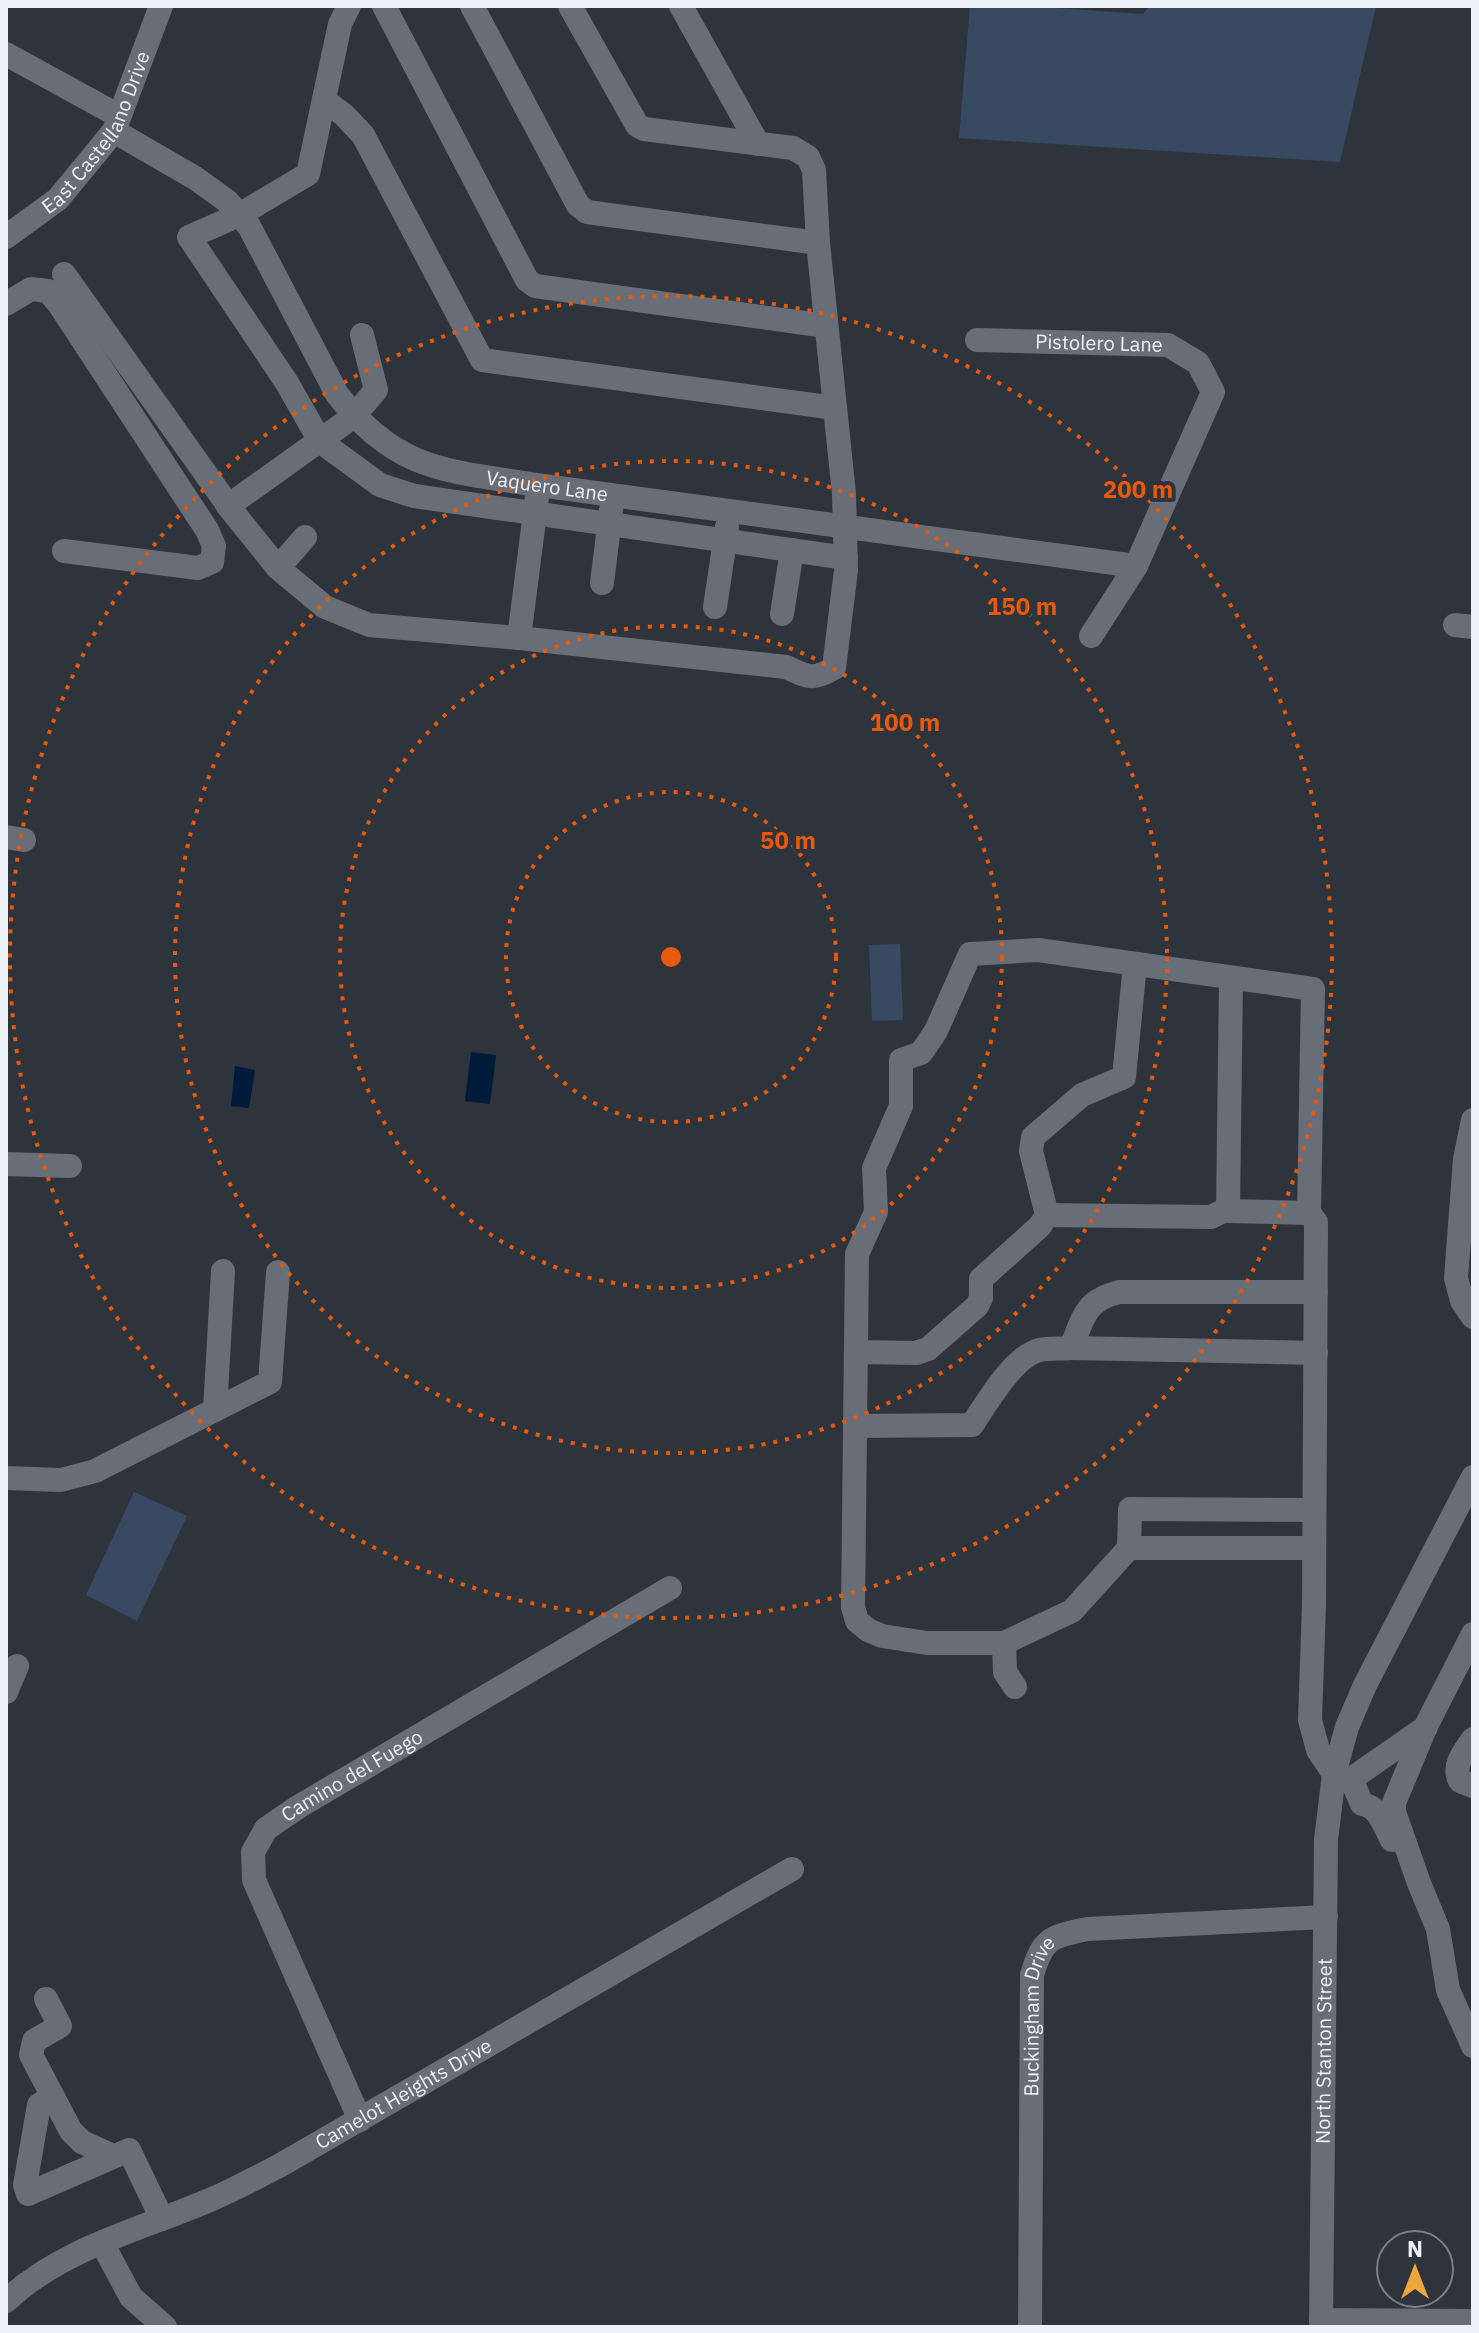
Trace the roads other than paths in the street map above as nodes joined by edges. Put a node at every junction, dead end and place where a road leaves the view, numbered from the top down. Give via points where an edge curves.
1 (161, 6) edge
2 (349, 6) edge
3 (384, 6) edge
4 (472, 6) edge
5 (570, 6) edge
6 (681, 6) edge
7 (6, 54) edge
8 (324, 100) junction
9 (116, 124) junction
10 (758, 144) junction
11 (239, 215) junction
12 (6, 237) edge
13 (818, 243) junction
14 (64, 274) dead end
15 (6, 304) edge
16 (826, 326) junction
17 (362, 335) dead end
18 (977, 340) dead end
19 (323, 367) junction
20 (287, 383) junction
21 (835, 408) junction
22 (354, 416) junction
23 (320, 441) junction
24 (449, 471) junction
25 (538, 485) junction
26 (613, 495) junction
27 (444, 501) junction
28 (228, 506) junction
29 (729, 511) junction
30 (535, 514) junction
31 (610, 524) junction
32 (845, 526) junction
33 (305, 537) dead end
34 (725, 541) junction
35 (792, 550) junction
36 (64, 551) dead end
37 (846, 558) junction
38 (1136, 566) junction
39 (278, 568) junction
40 (602, 583) dead end
41 (715, 607) dead end
42 (782, 614) dead end
43 (1091, 636) dead end
44 (519, 638) junction
45 (1135, 964) junction
46 (1231, 978) junction
47 (1473, 1120) edge
48 (6, 1164) edge
49 (70, 1166) dead end
50 (1228, 1211) junction
51 (1309, 1213) junction
52 (1047, 1215) junction
53 (223, 1271) dead end
54 (278, 1272) dead end
55 (1316, 1292) junction
56 (1473, 1317) edge
57 (1071, 1348) junction
58 (856, 1352) junction
59 (1316, 1353) junction
60 (215, 1410) junction
61 (855, 1426) junction
62 (1473, 1477) edge
63 (6, 1478) edge
64 (1314, 1510) junction
65 (1129, 1548) junction
66 (1314, 1548) junction
67 (670, 1588) dead end
68 (1473, 1634) edge
69 (1004, 1643) junction
70 (17, 1666) dead end
71 (1015, 1687) dead end
72 (6, 1692) edge
73 (1426, 1726) junction
74 (1473, 1739) edge
75 (1342, 1777) junction
76 (1473, 1786) edge
77 (792, 1869) dead end
78 (1419, 1883) junction
79 (1326, 1917) junction
80 (46, 1999) dead end
81 (1473, 2046) edge
82 (53, 2097) junction
83 (360, 2120) junction
84 (113, 2156) junction
85 (162, 2219) junction
86 (102, 2243) junction
87 (6, 2301) edge
88 (1473, 2321) edge
89 (1321, 2323) edge
90 (165, 2327) edge
91 (1030, 2327) edge

1 - 9 street, East Castellano Drive
2 - 8 street via 340,24
3 - 16 street via 527,280 535,286
4 - 13 street via 578,205 587,212
5 - 10 street via 637,125
6 - 10 street
7 - 9 street, Vaquero Lane
8 - 11 street via 308,174
8 - 21 street via 363,135 482,360
9 - 11 street, Vaquero Lane via 227,201
9 - 12 street, East Castellano Drive via 58,199
10 - 13 street via 793,148 808,157 814,170
11 - 19 street, Vaquero Lane
11 - 20 street via 189,237
13 - 16 street
14 - 28 street
15 - 36 street via 31,289 48,291 214,546 212,562 198,568
16 - 21 street
17 - 22 street via 376,390
18 - 38 street, Pistolero Lane via 1168,345 1198,363 1213,392
19 - 20 street
19 - 22 street, Vaquero Lane
20 - 23 street
21 - 32 street
22 - 23 street
22 - 24 street, Vaquero Lane via 397,452
23 - 27 street via 380,485
23 - 28 street
24 - 25 street, Vaquero Lane
24 - 27 street
25 - 26 street, Vaquero Lane
25 - 30 street
26 - 29 street, Vaquero Lane
26 - 31 street
27 - 30 street
28 - 39 street
29 - 32 street, Vaquero Lane
29 - 34 street
30 - 31 street
30 - 44 street
31 - 34 street
31 - 40 street
32 - 37 street
32 - 38 street, Vaquero Lane
33 - 39 street
34 - 35 street
34 - 41 street
35 - 37 street
35 - 42 street
37 - 44 street via 834,668 821,676 810,678 786,667
38 - 43 street, Pistolero Lane
39 - 44 street via 325,607 369,625
45 - 46 street
45 - 52 street via 1124,1077 1082,1095 1033,1137 1031,1151
45 - 58 street via 1038,950 970,954 936,1031 921,1053 901,1060 901,1106 874,1168 876,1212 857,1254
46 - 50 street
46 - 51 street via 1313,989
47 - 56 street via 1456,1278
48 - 49 street
50 - 51 street
50 - 52 street via 1211,1217
51 - 55 street via 1316,1222
52 - 58 street via 981,1279 977,1306 928,1349
53 - 60 street
54 - 60 street via 270,1382
55 - 57 street via 1119,1292 1088,1307
55 - 59 street
57 - 59 street
57 - 61 street via 1037,1350 1018,1363 972,1425
58 - 61 street
59 - 64 street
60 - 63 street via 95,1471 61,1480
61 - 69 street via 857,1621 882,1636 906,1640
62 - 75 street, North Stanton Street via 1365,1685 1347,1727
64 - 65 street via 1130,1509
64 - 66 street
65 - 66 street
65 - 69 street via 1072,1611
66 - 75 street via 1310,1720 1318,1750
67 - 83 street, Camino del Fuego via 266,1829 253,1852 254,1880
68 - 73 street
69 - 71 street via 1005,1672
70 - 72 street
73 - 75 street
73 - 78 street via 1394,1803
74 - 76 street via 1456,1774
75 - 78 street via 1362,1804 1377,1811
75 - 79 street, North Stanton Street via 1326,1840
77 - 83 street, Camelot Heights Drive
78 - 81 street via 1438,1929 1448,1990
79 - 89 street, North Stanton Street
79 - 91 street, Buckingham Drive via 1087,1929 1054,1937 1039,1952 1032,1975
80 - 82 street via 60,2026 34,2041 31,2055
82 - 84 street via 82,2142
82 - 84 street via 39,2105 25,2185 28,2194
83 - 85 street, Camelot Heights Drive via 267,2172
84 - 85 street via 129,2150
85 - 86 street, Camelot Heights Drive
86 - 87 street, Camelot Heights Drive via 24,2285
86 - 90 street via 131,2297
88 - 89 street

